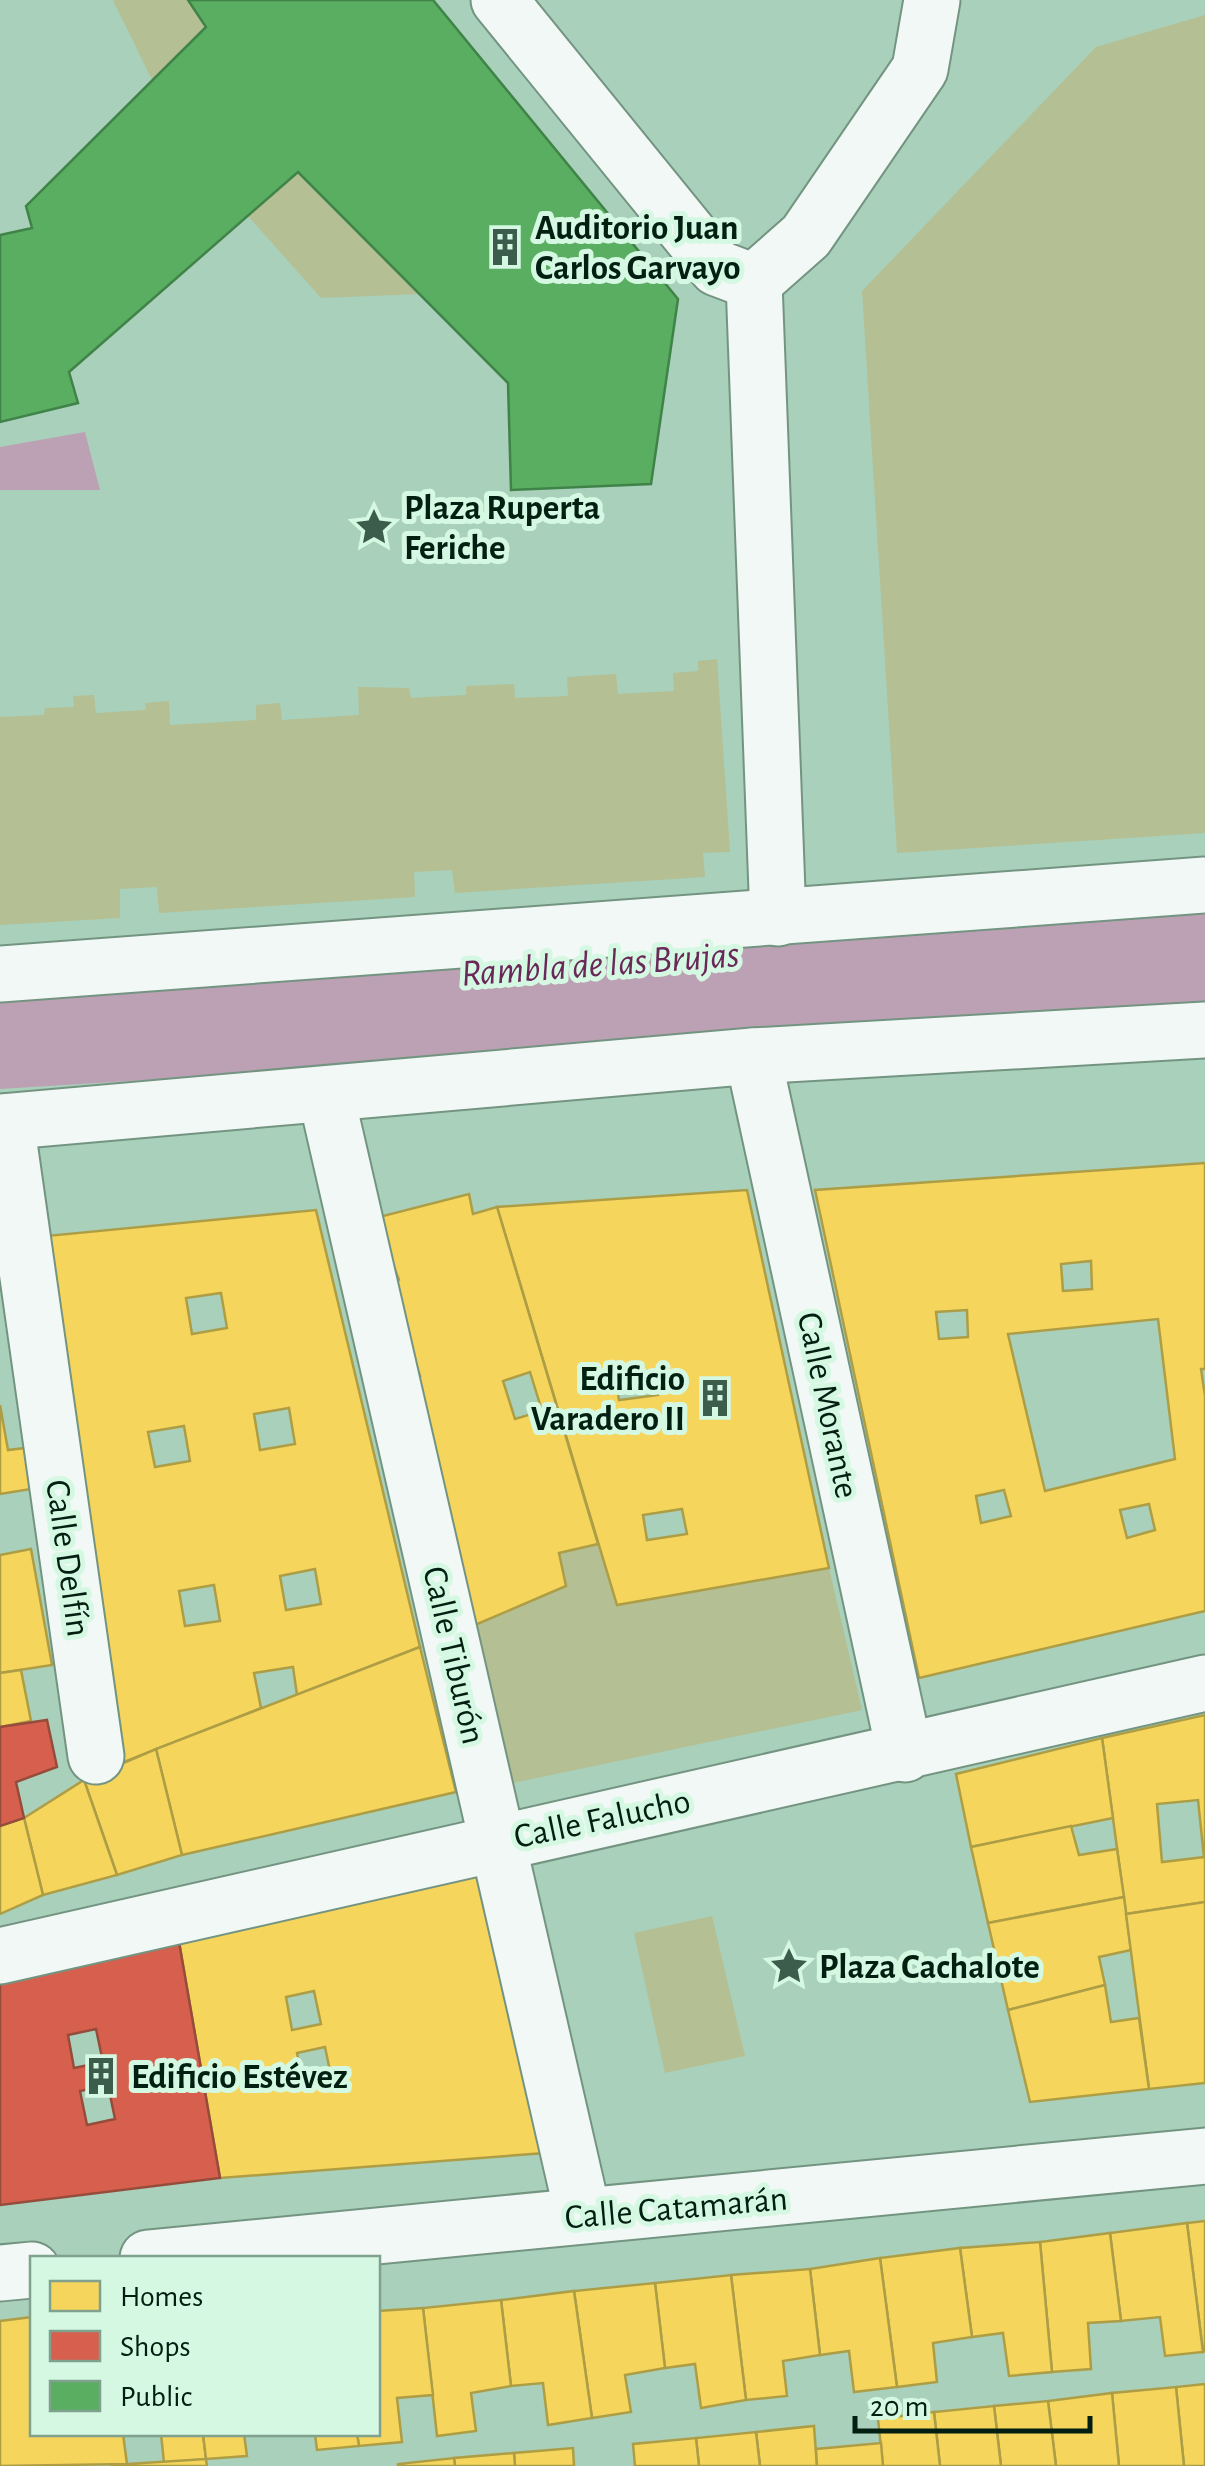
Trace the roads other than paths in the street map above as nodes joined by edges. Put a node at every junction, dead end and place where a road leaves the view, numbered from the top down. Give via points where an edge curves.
1 (499, 0) edge
2 (932, 0) edge
3 (754, 282) junction
4 (1205, 886) edge
5 (778, 918) junction
6 (0, 974) edge
7 (1205, 1030) edge
8 (753, 1056) junction
9 (326, 1095) junction
10 (3, 1122) edge
11 (20, 1362) edge
12 (1205, 1683) edge
13 (905, 1754) junction
14 (96, 1756) dead end
15 (497, 1841) junction
16 (0, 1956) edge
17 (1205, 2156) edge
18 (584, 2215) junction
19 (168, 2256) edge
20 (30, 2270) edge
21 (0, 2273) edge

1 - 3 street via 718,268
2 - 3 street via 920,70 806,236
3 - 5 street
4 - 5 street
5 - 6 street
7 - 8 street
8 - 9 street
8 - 13 street, Calle Morante
9 - 10 street
9 - 15 street, Calle Tiburón
10 - 11 street, Calle Delfín
11 - 14 street, Calle Delfín
12 - 13 street, Calle Falucho
13 - 15 street, Calle Falucho
15 - 16 street, Calle Falucho
15 - 18 street, Calle Tiburón
17 - 18 street, Calle Catamarán
18 - 19 street, Calle Catamarán
20 - 21 street

